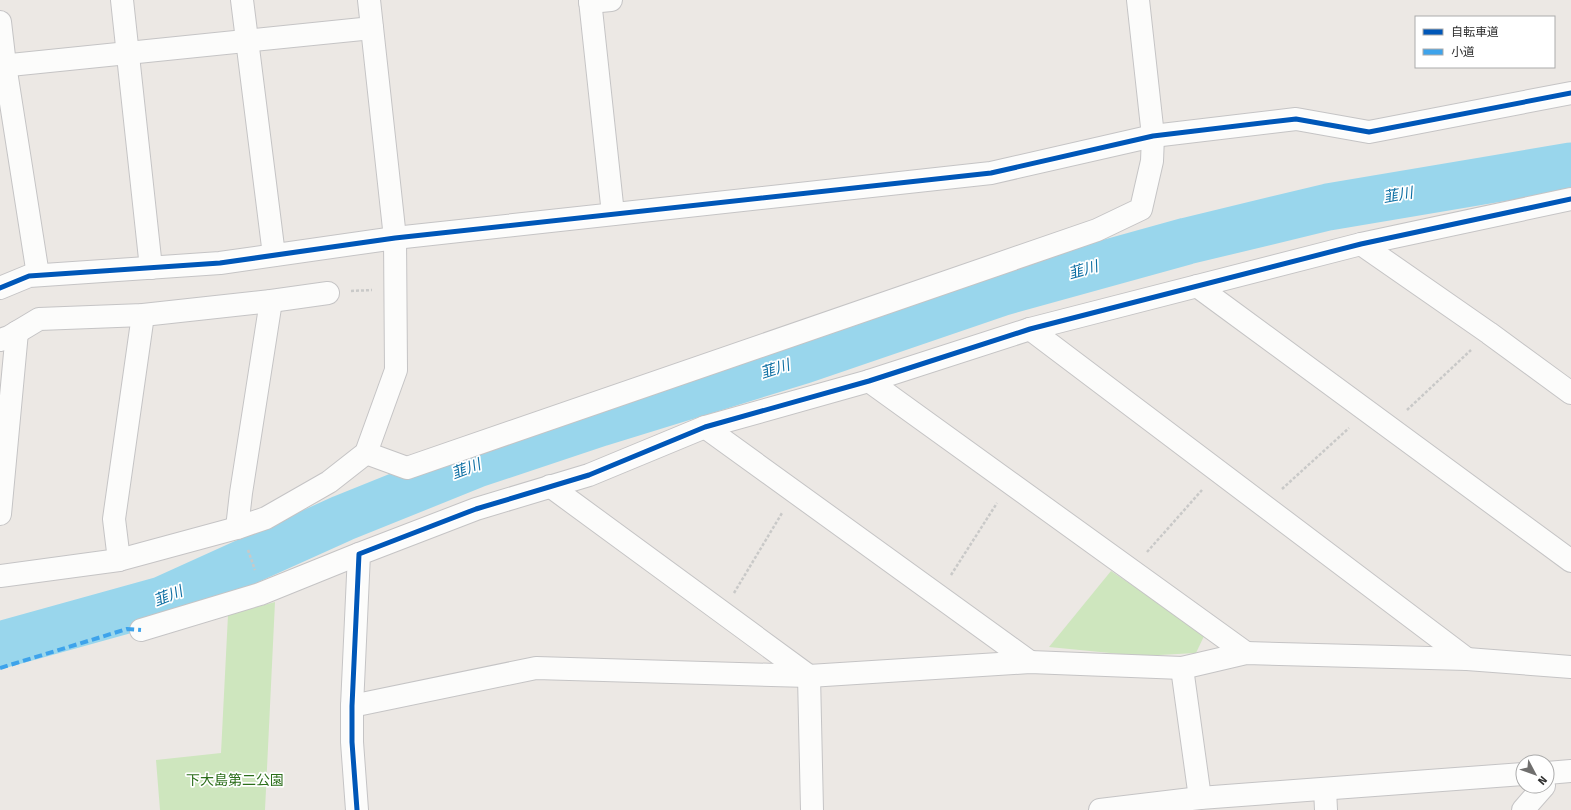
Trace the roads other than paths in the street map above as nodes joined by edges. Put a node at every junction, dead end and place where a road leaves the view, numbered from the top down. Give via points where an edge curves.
1 (122, 0) edge
2 (242, 0) edge
3 (369, 0) edge
4 (1138, 0) edge
5 (597, 1) edge
6 (0, 22) edge
7 (372, 28) junction
8 (246, 41) junction
9 (128, 53) junction
10 (2, 66) edge
11 (1571, 93) edge
12 (1154, 136) junction
13 (1571, 199) edge
14 (613, 214) junction
15 (395, 238) junction
16 (1361, 244) junction
17 (274, 255) junction
18 (152, 268) junction
19 (38, 275) junction
20 (1197, 286) junction
21 (0, 288) edge
22 (328, 293) road end
23 (271, 301) junction
24 (143, 315) junction
25 (1030, 329) junction
26 (9, 336) edge
27 (869, 381) junction
28 (1571, 393) edge
29 (705, 427) junction
30 (366, 452) junction
31 (550, 486) junction
32 (0, 514) edge
33 (238, 528) junction
34 (359, 554) junction
35 (119, 560) junction
36 (1571, 561) edge
37 (0, 576) edge
38 (141, 630) dead end
39 (1246, 653) junction
40 (1467, 659) junction
41 (1030, 662) junction
42 (1571, 667) edge
43 (1182, 668) junction
44 (810, 676) junction
45 (352, 706) junction
46 (1515, 775) edge
47 (1538, 794) edge
48 (1200, 798) junction
49 (1325, 800) edge
50 (1143, 808) edge
51 (357, 810) edge
52 (812, 810) edge
53 (1100, 810) edge
54 (1523, 810) edge

1 - 9 street
2 - 8 street
3 - 7 street
4 - 12 street
5 - 14 street
6 - 10 street
7 - 8 street
7 - 15 street
8 - 9 street
8 - 17 street
9 - 10 street
9 - 18 street
10 - 19 street
11 - 12 street via 1369,132 1296,119
12 - 14 street via 991,173
12 - 30 street via 1152,161 1141,208 1097,230 407,468
13 - 16 street
14 - 15 street
15 - 17 street
15 - 30 street via 396,370
16 - 20 street
16 - 28 street
17 - 18 street via 220,263
18 - 19 street
19 - 21 street
20 - 25 street
20 - 36 street
22 - 23 street
23 - 24 street
23 - 33 street via 241,493
24 - 26 street via 39,319
24 - 35 street via 114,520
25 - 27 street
25 - 40 street
26 - 32 street
27 - 29 street
27 - 39 street
29 - 31 street via 589,475
29 - 41 street
30 - 33 street via 329,482 266,518
31 - 34 street via 476,509
31 - 44 street
33 - 35 street
34 - 38 street via 263,593
34 - 45 street
35 - 37 street
39 - 40 street
39 - 43 street
40 - 42 street
41 - 43 street
41 - 44 street
43 - 48 street
44 - 45 street via 536,668
44 - 52 street
45 - 51 street
46 - 49 street
47 - 54 street
48 - 49 street
48 - 50 street
50 - 53 street

